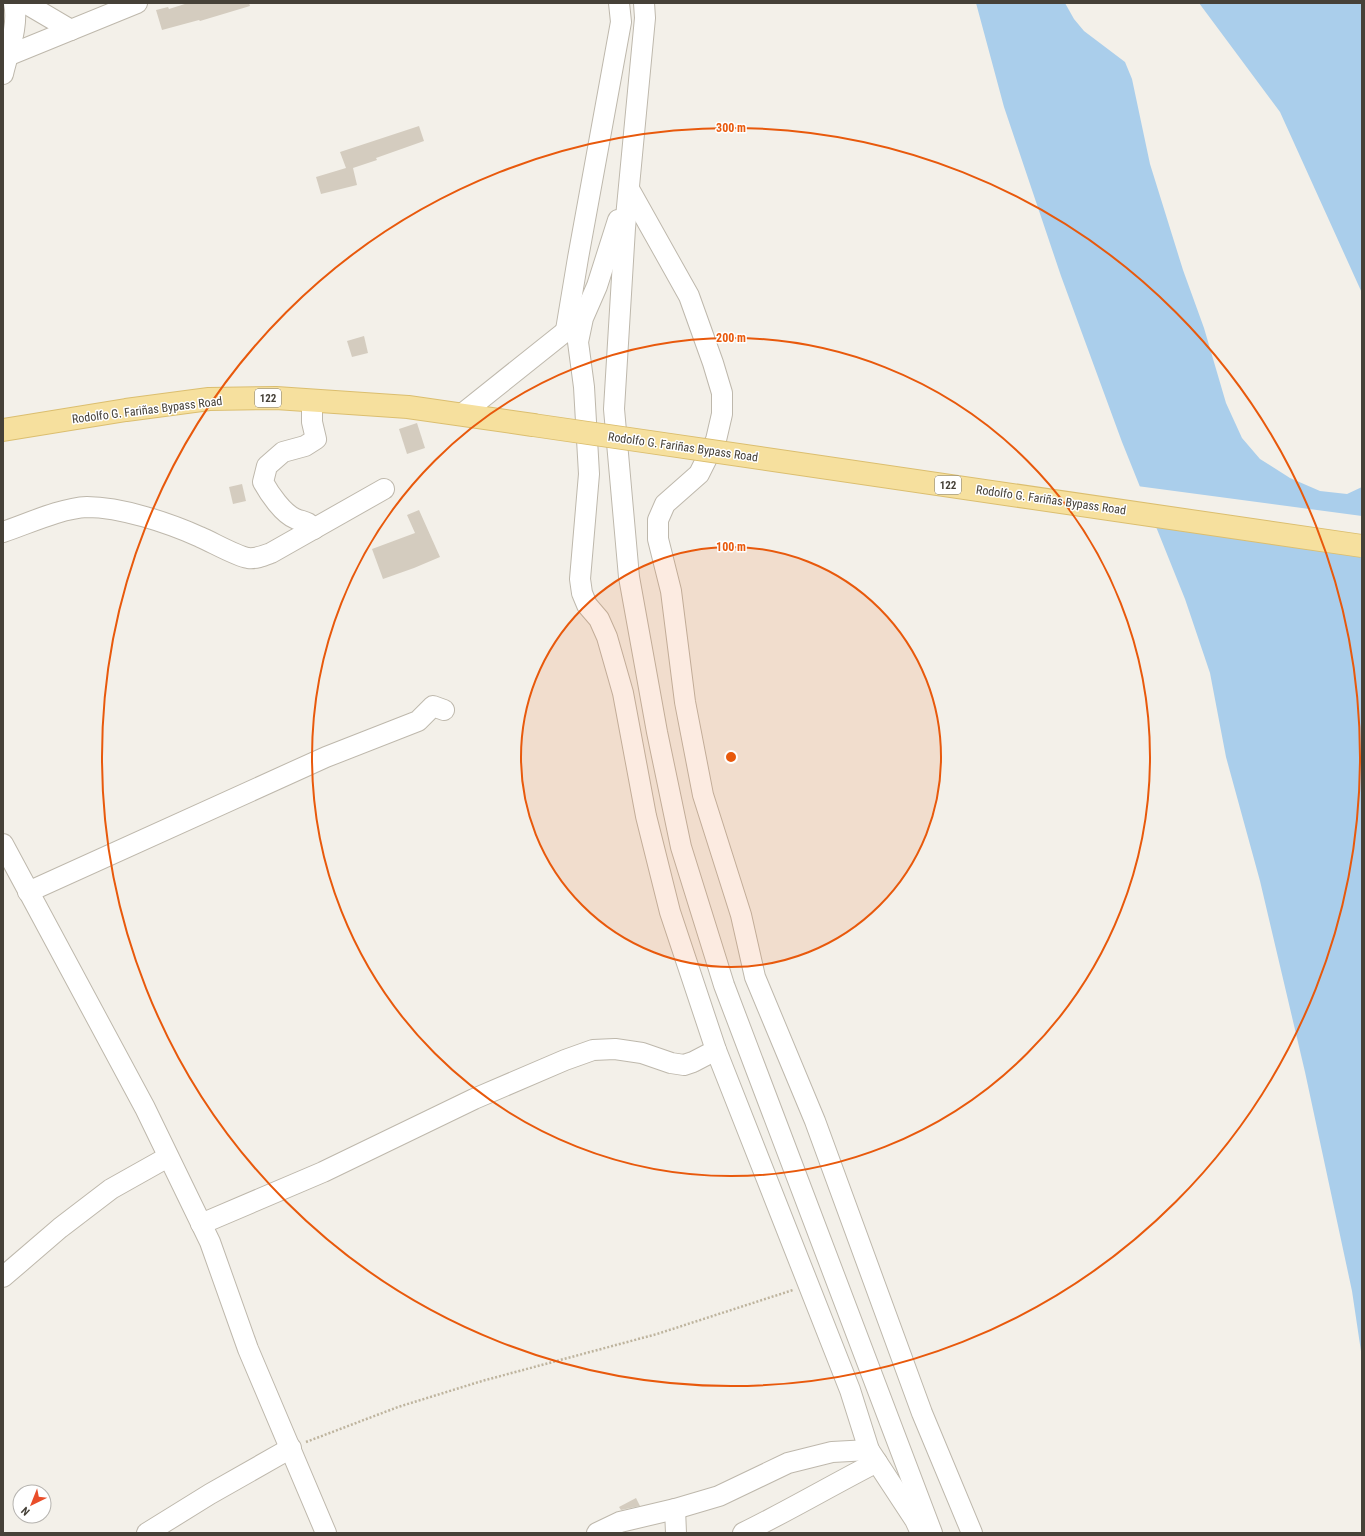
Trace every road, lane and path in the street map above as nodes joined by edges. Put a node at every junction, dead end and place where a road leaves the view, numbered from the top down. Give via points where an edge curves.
1 (14, 3) edge
2 (25, 3) edge
3 (136, 3) edge
4 (619, 3) edge
5 (644, 3) edge
6 (71, 30) junction
7 (5, 65) edge
8 (629, 189) junction
9 (583, 318) junction
10 (566, 330) junction
11 (312, 400) junction
12 (462, 414) junction
13 (3, 430) edge
14 (384, 489) dead end
15 (314, 529) junction
16 (3, 532) edge
17 (1362, 546) edge
18 (444, 710) dead end
19 (3, 844) edge
20 (28, 892) junction
21 (716, 1050) junction
22 (168, 1157) junction
23 (201, 1224) junction
24 (3, 1278) edge
25 (808, 1286) junction
26 (291, 1448) junction
27 (874, 1456) junction
28 (675, 1509) junction
29 (147, 1533) edge
30 (326, 1533) edge
31 (597, 1533) edge
32 (676, 1533) edge
33 (743, 1533) edge
34 (921, 1533) edge
35 (932, 1533) edge
36 (972, 1533) edge

1 - 7 street via 15,24
2 - 6 street
3 - 6 street
4 - 10 street via 621,22
5 - 8 street via 645,18
6 - 7 street
8 - 9 street
8 - 35 street via 614,409 629,577 681,847 724,986
8 - 36 street via 689,296 722,393 722,414 716,440 699,474 665,504 658,520 658,539 671,591 685,702 703,795 741,915 755,977 815,1121 922,1412
9 - 10 street
9 - 21 street via 578,342 584,386 589,474 580,579 582,593 607,637 623,693 646,816 670,912
10 - 12 street
11 - 12 main road, Rodolfo G. Fariñas Bypass Road / 122
11 - 13 main road, Rodolfo G. Fariñas Bypass Road / 122 via 209,400 126,410
11 - 15 street via 312,422 316,439 305,446 284,452 267,466 263,482 284,510 295,519 306,521
12 - 17 main road, Rodolfo G. Fariñas Bypass Road / 122, bridge
14 - 15 street
15 - 16 street via 271,554 259,558 247,558 189,532 128,512 104,508 66,510
18 - 20 street via 433,706 418,721 326,757
19 - 20 street
20 - 22 street via 141,1101
21 - 23 street via 684,1065 642,1053 615,1049 593,1050 474,1099 323,1172
21 - 25 street
22 - 23 street
22 - 24 street via 111,1189 60,1228
23 - 26 street via 210,1242 248,1349
25 - 26 path via 657,1334 482,1381 398,1407
25 - 27 street
26 - 29 street
26 - 30 street
27 - 28 street via 832,1452 788,1463 718,1496
27 - 33 street via 831,1486
27 - 34 street
28 - 31 street via 620,1522
28 - 32 street

